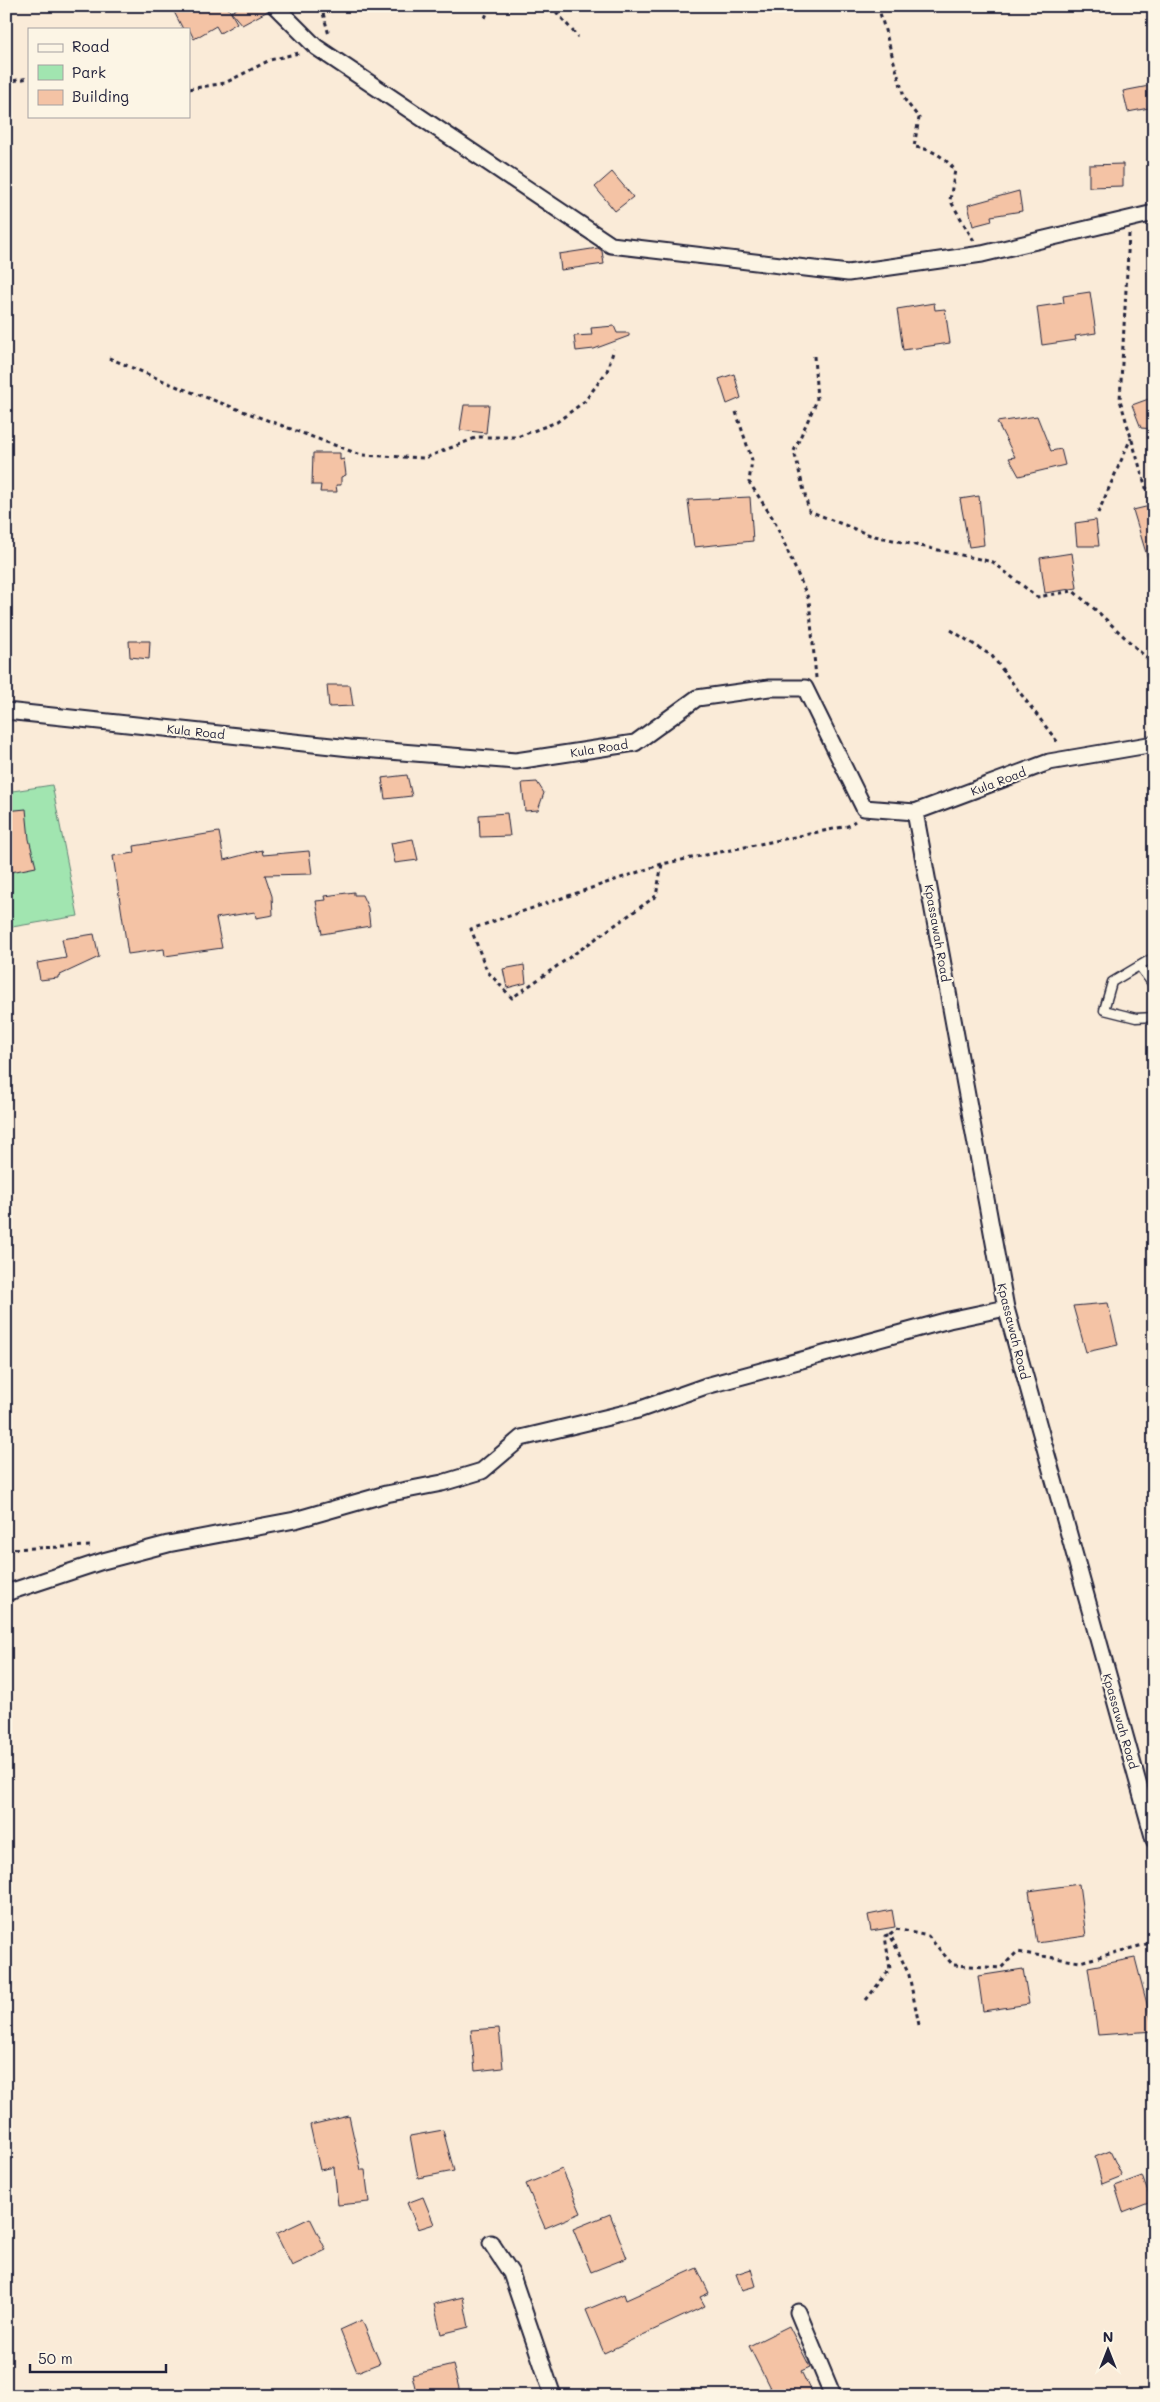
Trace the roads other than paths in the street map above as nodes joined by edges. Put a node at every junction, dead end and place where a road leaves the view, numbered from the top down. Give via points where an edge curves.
1 (275, 6) edge
2 (1154, 213) edge
3 (6, 711) edge
4 (1154, 744) edge
5 (915, 812) junction
6 (1154, 957) edge
7 (1139, 966) junction
8 (1154, 986) edge
9 (1153, 1015) edge
10 (1006, 1308) junction
11 (6, 1594) edge
12 (1154, 1840) edge
13 (491, 2243) dead end
14 (798, 2312) dead end
15 (553, 2396) edge
16 (833, 2396) edge

1 - 2 street via 323,52 611,245 848,273 982,254
3 - 5 street, Kula Road via 350,748 516,761 635,743 697,698 769,688 805,688 864,808
4 - 5 street, Kula Road via 1049,762
5 - 10 street, Kpassawah Road
6 - 7 lane
7 - 8 lane
7 - 9 lane via 1112,982 1104,1010 1136,1018
10 - 11 street via 949,1320 715,1384 638,1410 521,1438 482,1471 442,1483 386,1494 295,1520 103,1561
10 - 12 street, Kpassawah Road
13 - 15 street via 511,2273
14 - 16 street

